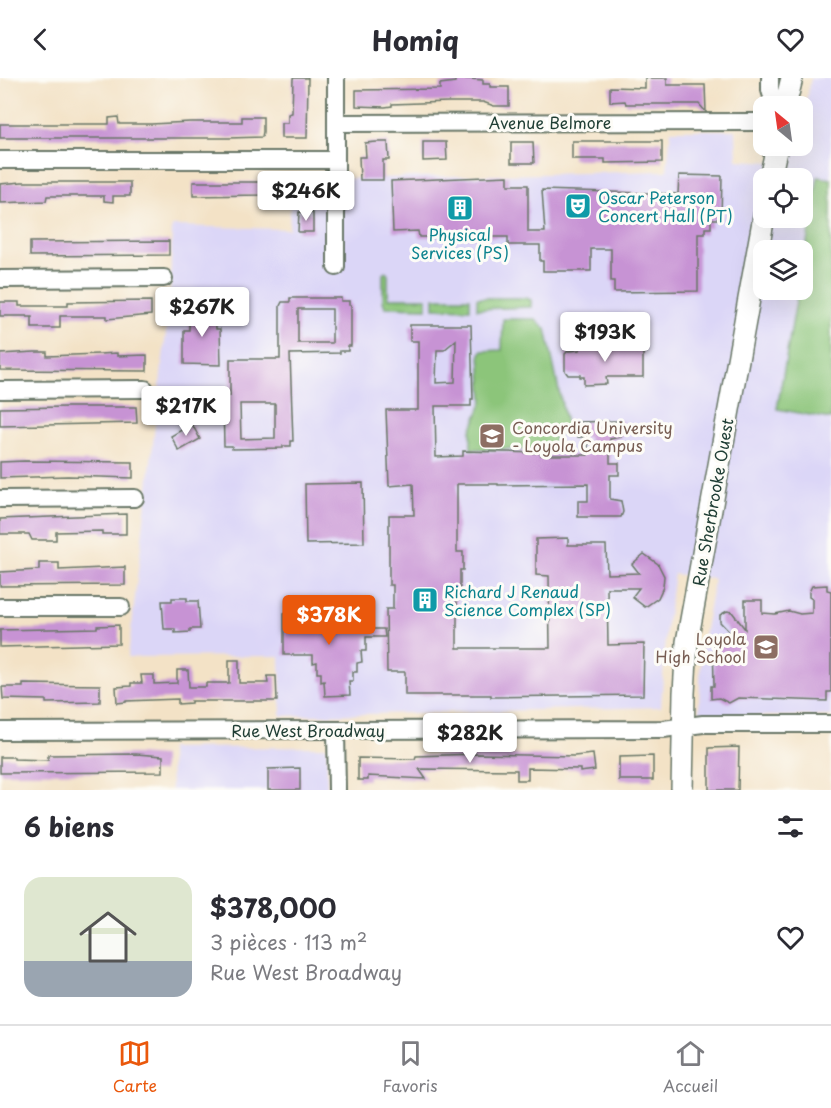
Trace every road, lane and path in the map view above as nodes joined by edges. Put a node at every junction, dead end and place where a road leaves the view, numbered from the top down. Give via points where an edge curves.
1 (336, 78) edge
2 (770, 78) edge
3 (792, 78) edge
4 (772, 96) edge
5 (788, 96) edge
6 (753, 122) edge
7 (336, 123) junction
8 (0, 160) edge
9 (336, 160) junction
10 (762, 228) edge
11 (336, 267) dead end
12 (164, 278) dead end
13 (0, 279) edge
14 (145, 389) dead end
15 (0, 390) edge
16 (135, 498) dead end
17 (0, 499) edge
18 (121, 607) dead end
19 (0, 608) edge
20 (831, 724) edge
21 (683, 727) junction
22 (336, 730) junction
23 (0, 731) edge
24 (337, 790) edge
25 (682, 790) edge

1 - 7 street
2 - 4 street
3 - 5 main road
6 - 7 street, Avenue Belmore
7 - 9 street
8 - 9 street
9 - 11 street
10 - 21 main road, Rue Sherbrooke Ouest via 689,629
12 - 13 street
14 - 15 street
16 - 17 street
18 - 19 street
20 - 21 street, Rue West Broadway
21 - 22 street, Rue West Broadway
21 - 25 main road, Rue Sherbrooke Ouest
22 - 23 street, Rue West Broadway
22 - 24 street

